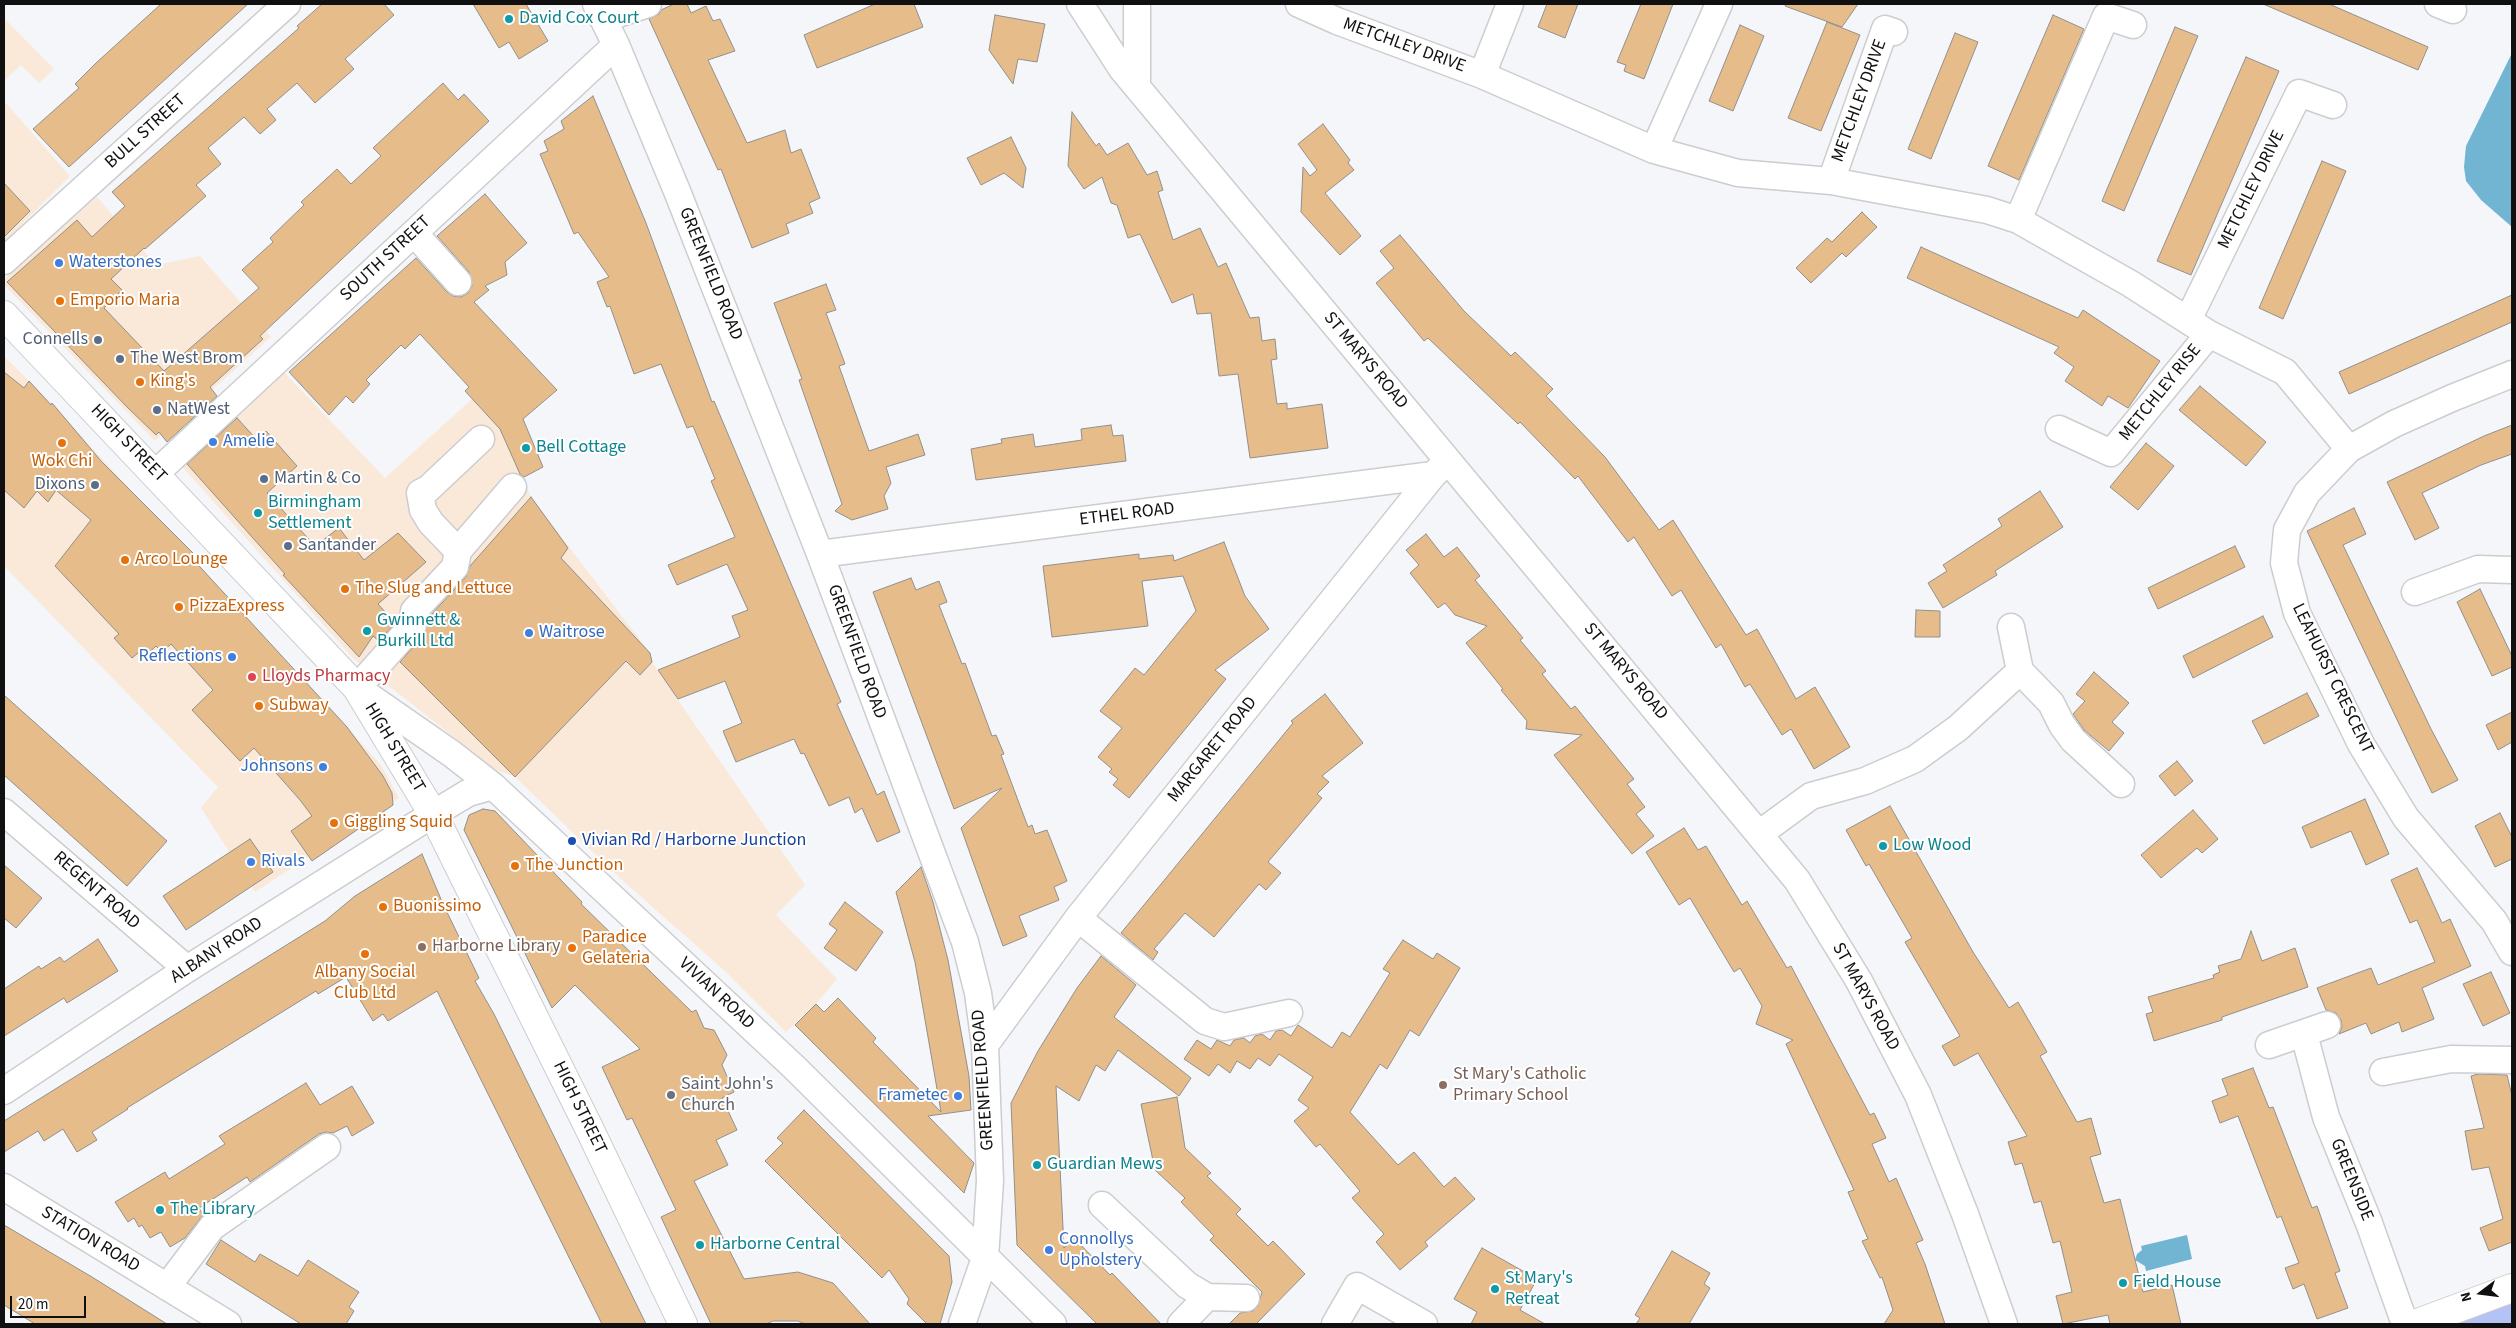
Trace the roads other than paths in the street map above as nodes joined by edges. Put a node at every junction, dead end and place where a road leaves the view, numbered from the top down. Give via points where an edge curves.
1 (288, 4) edge
2 (648, 4) edge
3 (1080, 4) edge
4 (1137, 4) edge
5 (1299, 4) edge
6 (1510, 4) edge
7 (1720, 4) edge
8 (600, 11) edge
9 (2133, 25) dead end
10 (1894, 32) dead end
11 (616, 45) junction
12 (1482, 75) junction
13 (1137, 87) junction
14 (2334, 105) dead end
15 (1654, 150) junction
16 (1831, 181) junction
17 (2018, 220) junction
18 (414, 233) junction
19 (4, 261) edge
20 (458, 282) dead end
21 (4, 315) edge
22 (2188, 320) junction
23 (2209, 334) junction
24 (2512, 374) edge
25 (2059, 428) dead end
26 (481, 439) dead end
27 (2349, 449) junction
28 (1441, 468) junction
29 (156, 473) junction
30 (514, 487) dead end
31 (458, 552) junction
32 (820, 554) junction
33 (2512, 570) edge
34 (2414, 592) dead end
35 (2011, 627) dead end
36 (2020, 671) junction
37 (357, 688) junction
38 (2121, 784) dead end
39 (493, 786) junction
40 (4, 812) edge
41 (433, 814) junction
42 (1759, 834) junction
43 (2503, 916) edge
44 (1078, 918) junction
45 (2512, 952) edge
46 (187, 969) junction
47 (1289, 1013) dead end
48 (985, 1045) junction
49 (2268, 1045) dead end
50 (2512, 1060) edge
51 (2383, 1072) dead end
52 (4, 1091) edge
53 (327, 1147) dead end
54 (4, 1187) edge
55 (1102, 1204) dead end
56 (985, 1258) junction
57 (167, 1287) junction
58 (2512, 1288) edge
59 (1207, 1297) junction
60 (1246, 1298) dead end
61 (228, 1324) edge
62 (684, 1324) edge
63 (962, 1324) edge
64 (1053, 1324) edge
65 (1181, 1324) edge
66 (1335, 1324) edge
67 (1424, 1324) edge
68 (2004, 1324) edge
69 (2405, 1324) edge
70 (2415, 1324) edge

1 - 19 street, BULL STREET
2 - 8 street
3 - 13 street, ST MARYS ROAD
4 - 13 street
5 - 12 street, METCHLEY DRIVE
6 - 12 street, METCHLEY DRIVE
7 - 15 street
8 - 11 street, GREENFIELD ROAD
9 - 17 street via 2106,16
10 - 16 street, METCHLEY DRIVE via 1885,29
11 - 18 street, SOUTH STREET
11 - 32 street, GREENFIELD ROAD
12 - 15 street, METCHLEY DRIVE
13 - 28 street, ST MARYS ROAD
14 - 22 street, METCHLEY DRIVE via 2299,93
15 - 16 street, METCHLEY DRIVE via 1738,173
16 - 17 street, METCHLEY DRIVE via 1986,210
17 - 22 street, METCHLEY DRIVE
18 - 20 street
18 - 29 street, SOUTH STREET
21 - 29 main road, HIGH STREET
22 - 23 street, METCHLEY DRIVE
23 - 25 street, METCHLEY RISE via 2111,454
23 - 27 street, METCHLEY DRIVE via 2285,372
24 - 27 street, LEAHURST CRESCENT via 2394,424
26 - 31 street via 420,493 423,510
27 - 43 street, LEAHURST CRESCENT via 2307,493 2287,530 2284,563 2297,613 2361,744 2406,818
28 - 32 street, ETHEL ROAD
28 - 42 street, ST MARYS ROAD
28 - 44 street, MARGARET ROAD
29 - 37 main road, HIGH STREET
30 - 31 street
31 - 37 street via 455,567 414,612 413,625
32 - 48 street, GREENFIELD ROAD via 964,942 978,993
33 - 34 street via 2478,569
35 - 36 street
36 - 38 street via 2051,703 2073,740
36 - 42 street via 1958,728 1915,759 1865,781 1811,796
37 - 39 street, VIVIAN ROAD
37 - 41 main road, HIGH STREET
39 - 41 street, ALBANY ROAD via 468,793
39 - 56 street, VIVIAN ROAD via 795,1068
40 - 46 street, REGENT ROAD
41 - 46 street, ALBANY ROAD
41 - 62 main road, HIGH STREET
42 - 68 street, ST MARYS ROAD via 1797,880 1859,981 1918,1095
43 - 45 street, LEAHURST CRESCENT
44 - 47 street via 1205,1021 1224,1027
44 - 48 street, MARGARET ROAD
46 - 52 street, ALBANY ROAD
48 - 56 street, GREENFIELD ROAD via 990,1180
49 - 69 street, GREENSIDE via 2315,1029 2326,1117
50 - 51 street via 2452,1059
53 - 57 street via 212,1226
54 - 57 street, STATION ROAD
55 - 59 street via 1187,1286
56 - 63 street, GREENFIELD ROAD
56 - 64 street, VIVIAN ROAD
57 - 61 street, STATION ROAD
58 - 70 main road
59 - 60 street
59 - 65 street
66 - 67 street via 1356,1286

